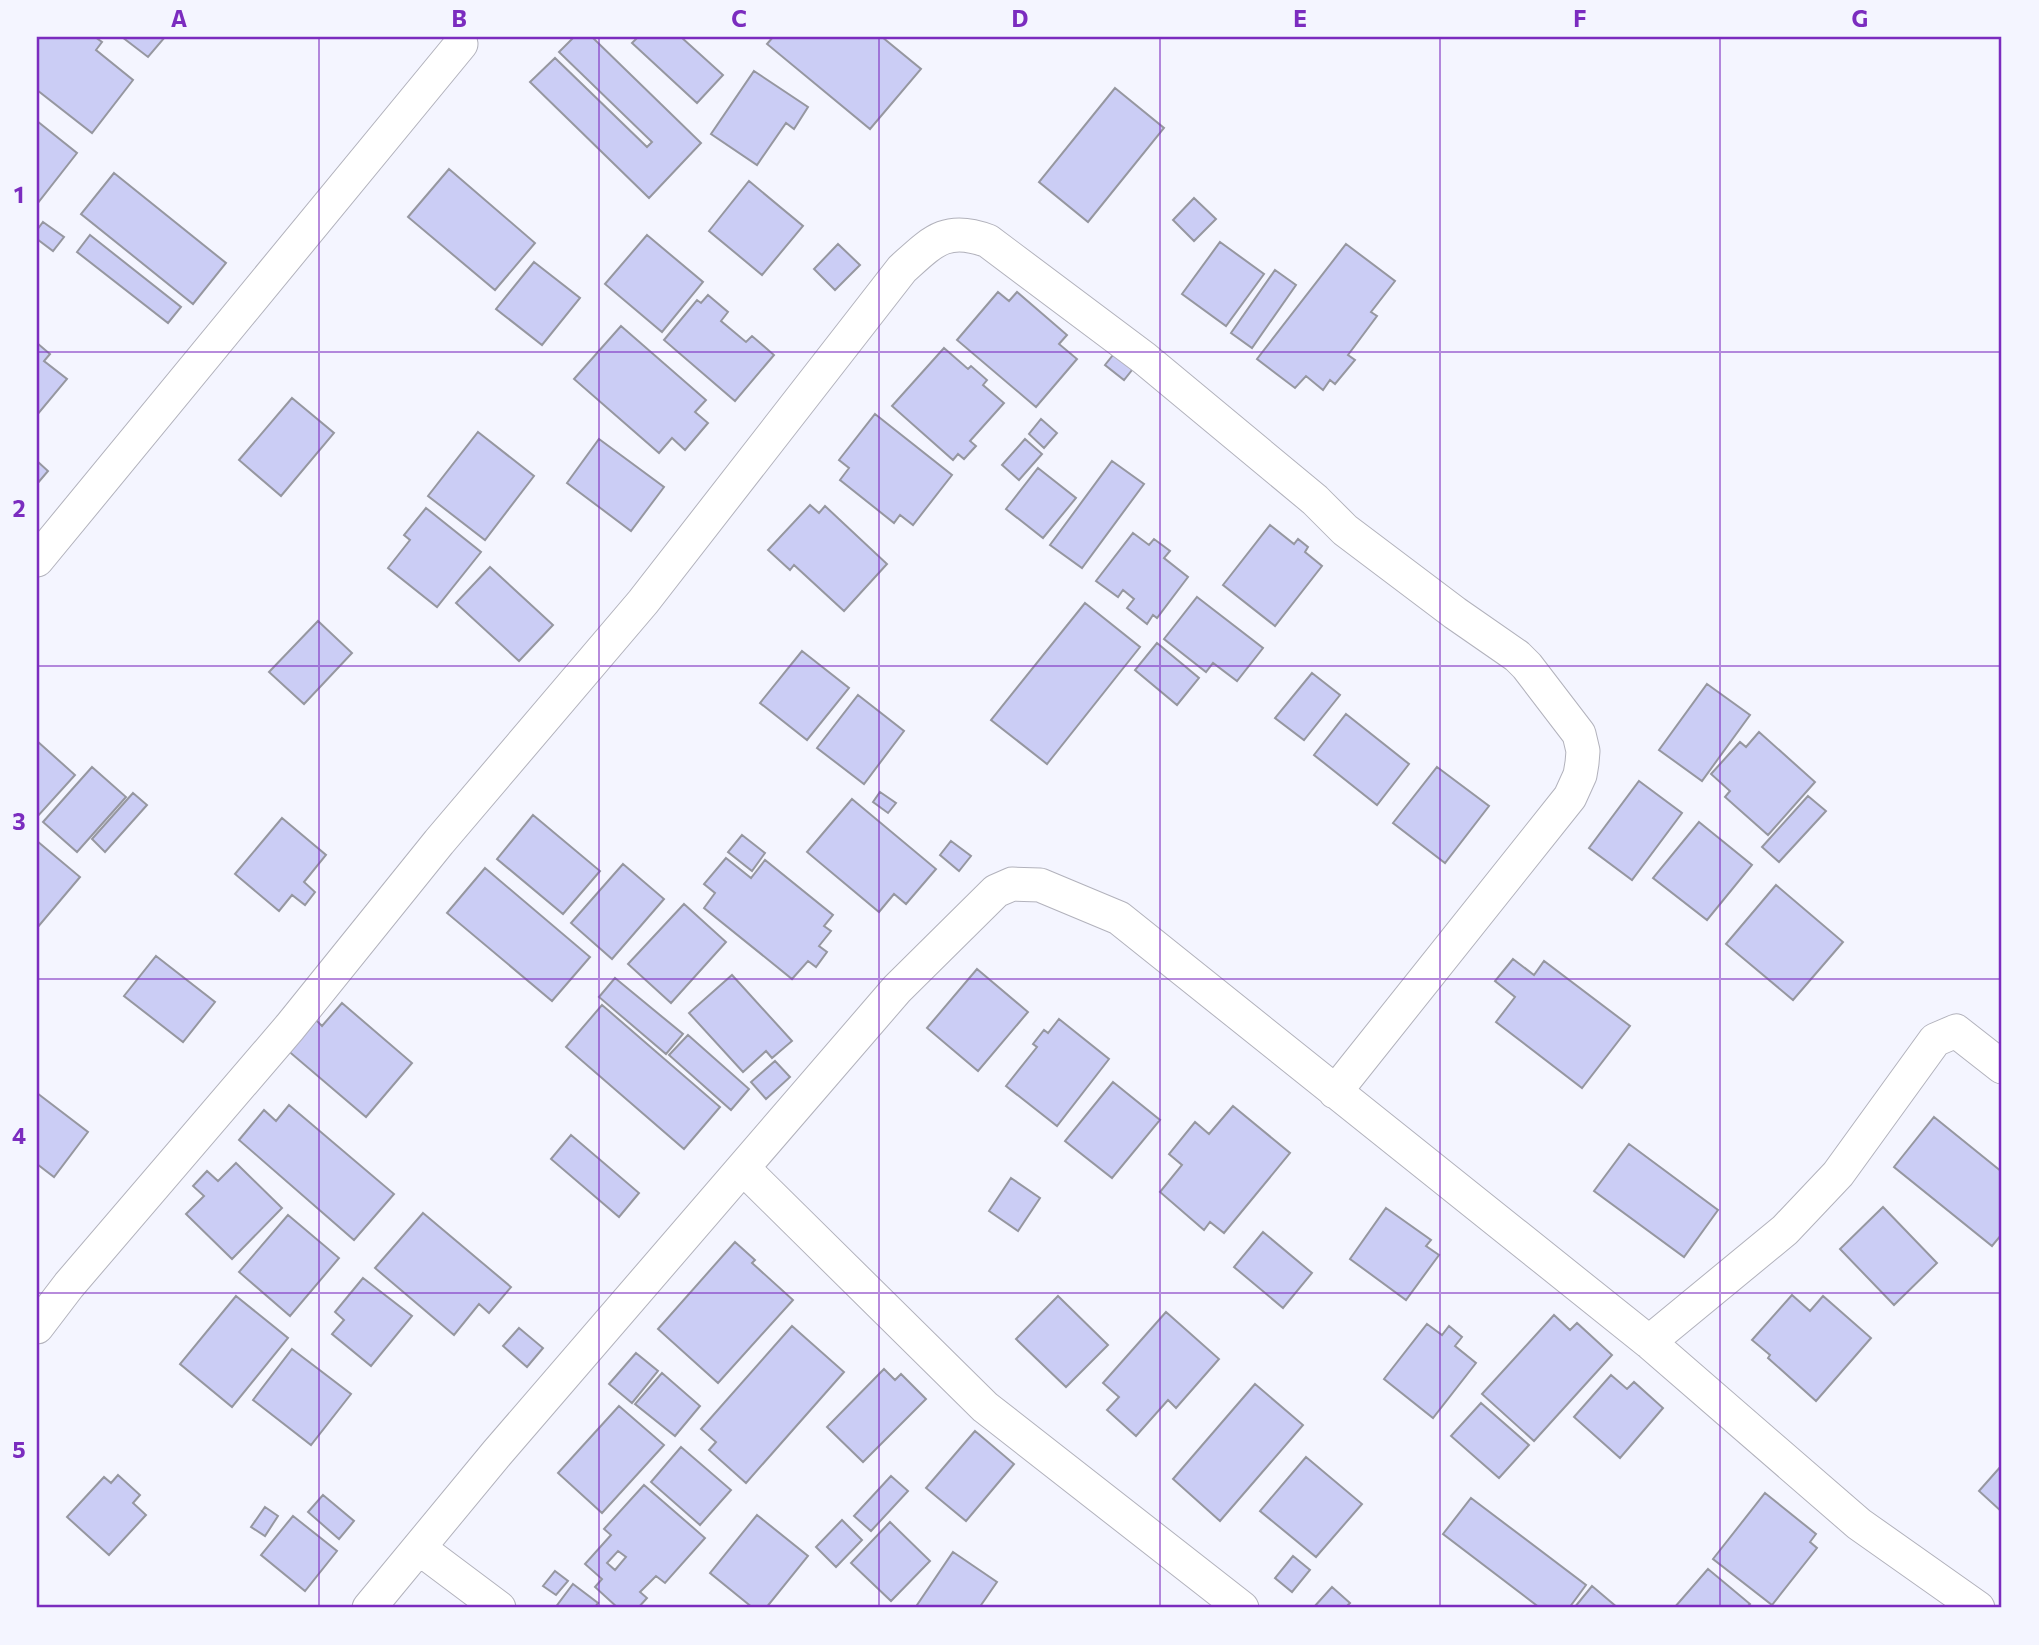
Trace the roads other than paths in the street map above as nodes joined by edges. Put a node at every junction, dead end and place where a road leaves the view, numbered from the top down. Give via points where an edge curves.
1 (461, 44) dead end
2 (37, 560) edge
3 (2002, 1068) edge
4 (1335, 1092) junction
5 (743, 1168) junction
6 (37, 1327) edge
7 (1649, 1342) junction
8 (419, 1548) junction
9 (369, 1608) edge
10 (499, 1608) edge
11 (1242, 1608) edge
12 (1978, 1608) edge

1 - 2 street
3 - 7 street via 1956,1031 1935,1040 1839,1174 1785,1230
4 - 5 street via 1119,919 1040,885 1012,884 996,891 897,989
4 - 6 street via 1570,797 1582,764 1579,734 1517,656 1345,530 1144,358 988,241 949,235 932,242 902,269 643,602
4 - 7 street
5 - 8 street
5 - 11 street via 985,1407
7 - 12 street via 1859,1524
8 - 9 street
8 - 10 street

